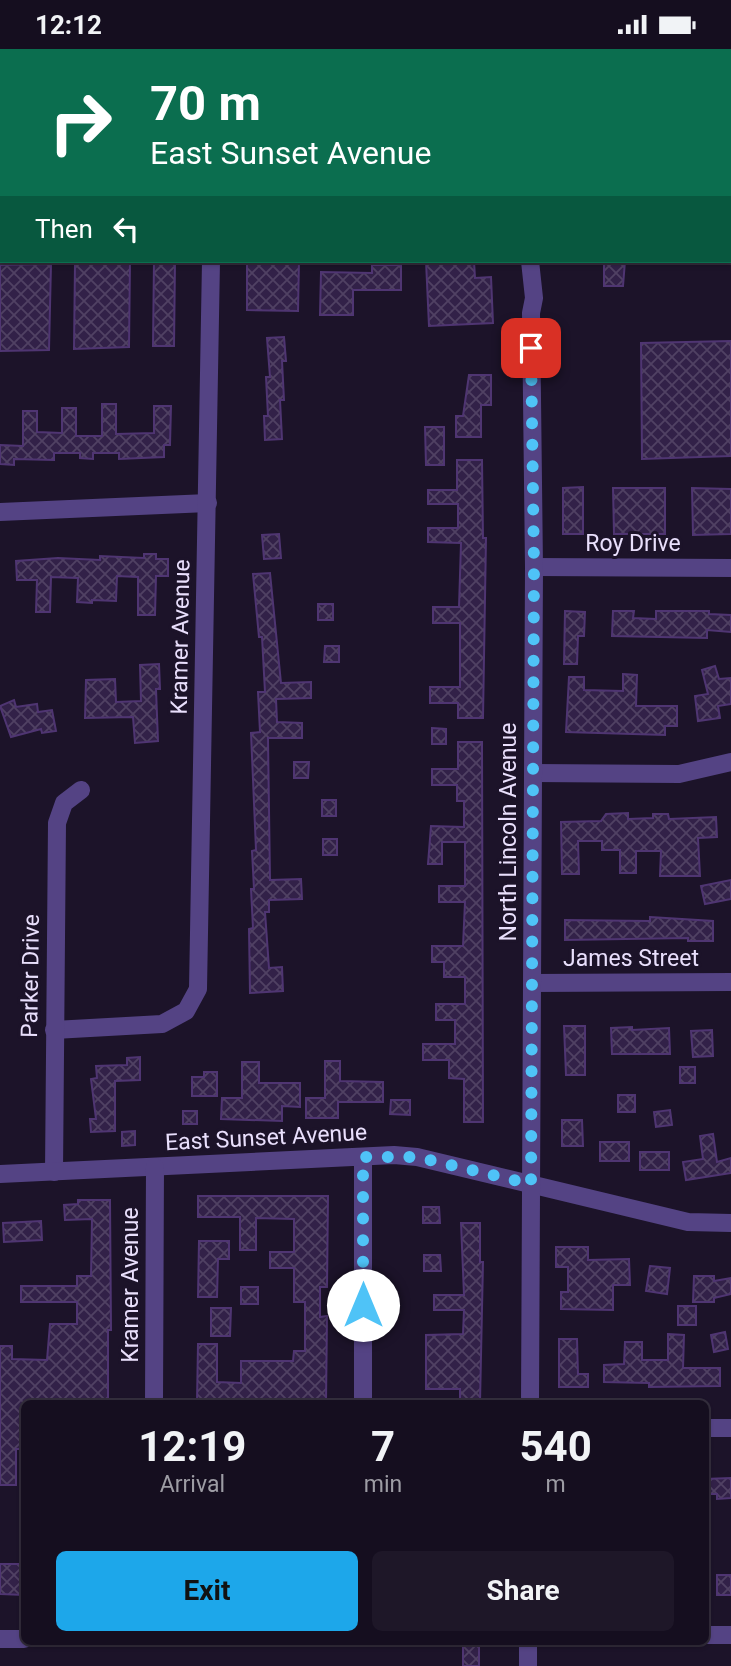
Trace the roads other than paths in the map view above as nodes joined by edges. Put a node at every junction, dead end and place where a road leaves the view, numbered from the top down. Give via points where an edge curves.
1 (211, 263) edge
2 (530, 263) edge
3 (208, 503) junction
4 (0, 512) edge
5 (534, 567) junction
6 (731, 568) edge
7 (731, 762) edge
8 (533, 773) junction
9 (81, 790) dead end
10 (731, 982) edge
11 (532, 983) junction
12 (54, 1030) junction
13 (363, 1157) junction
14 (155, 1167) junction
15 (54, 1172) junction
16 (0, 1174) edge
17 (531, 1184) junction
18 (731, 1223) edge
19 (154, 1400) edge
20 (363, 1400) edge
21 (530, 1400) edge
22 (709, 1428) edge
23 (731, 1428) edge
24 (709, 1635) edge
25 (731, 1635) edge
26 (0, 1639) edge
27 (21, 1639) edge
28 (528, 1645) edge
29 (528, 1666) edge

1 - 3 street, Kramer Avenue
2 - 5 street, North Lincoln Avenue
3 - 4 street
3 - 12 street, Kramer Avenue via 200,980 196,996 175,1019 147,1026
5 - 6 street, Roy Drive
5 - 8 street, North Lincoln Avenue
7 - 8 street via 679,774
8 - 11 street, North Lincoln Avenue
9 - 12 street, Parker Drive via 64,803 57,823
10 - 11 street, James Street
11 - 17 street, North Lincoln Avenue
12 - 15 street, Parker Drive
13 - 14 street, East Sunset Avenue
13 - 17 street, East Sunset Avenue via 417,1157
13 - 20 street
14 - 15 street, East Sunset Avenue
14 - 19 street, Kramer Avenue
15 - 16 street, East Sunset Avenue
17 - 18 street, East Sunset Avenue via 688,1222
17 - 21 street, North Lincoln Avenue
22 - 23 street
24 - 25 street
26 - 27 street
28 - 29 street

